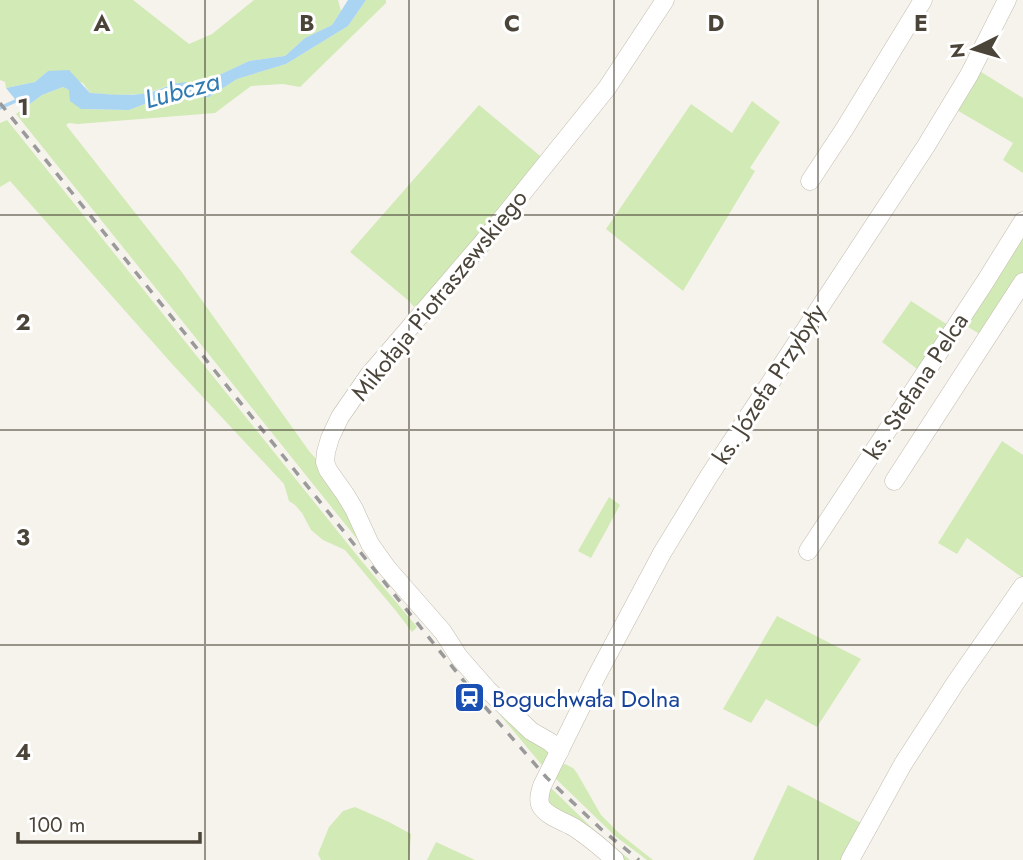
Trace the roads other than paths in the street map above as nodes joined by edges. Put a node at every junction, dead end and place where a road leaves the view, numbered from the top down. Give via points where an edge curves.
1 (665, 0) edge
2 (923, 0) edge
3 (1007, 0) edge
4 (810, 181) dead end
5 (1023, 221) edge
6 (1023, 282) edge
7 (894, 481) dead end
8 (808, 551) dead end
9 (1023, 586) edge
10 (560, 751) junction
11 (615, 860) edge
12 (849, 860) edge

1 - 10 street, Mikołaja Piotraszewskiego via 607,88 369,375 340,417 326,452 328,470 387,568 488,690
2 - 4 street
3 - 10 street, ks. Józefa Przybyły via 926,146 662,553
5 - 8 street, ks. Stefana Pelca
6 - 7 street, ks. Stefana Pelca
9 - 12 street via 903,764
10 - 11 street, ks. Józefa Przybyły via 539,794 543,810

